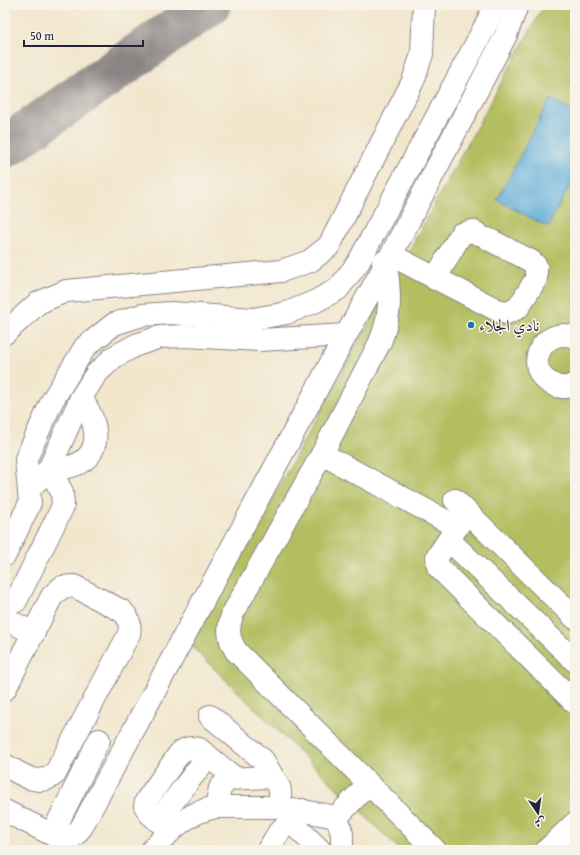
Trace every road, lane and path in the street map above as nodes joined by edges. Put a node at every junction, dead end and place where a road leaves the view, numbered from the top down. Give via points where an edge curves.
1 (424, 5) edge
2 (494, 5) edge
3 (517, 5) edge
4 (365, 250) junction
5 (389, 259) junction
6 (435, 279) junction
7 (5, 333) edge
8 (346, 335) junction
9 (575, 337) edge
10 (574, 387) edge
11 (80, 398) junction
12 (322, 454) junction
13 (49, 468) junction
14 (29, 489) junction
15 (457, 520) junction
16 (5, 555) edge
17 (10, 610) edge
18 (575, 618) edge
19 (34, 633) junction
20 (575, 661) edge
21 (5, 689) edge
22 (575, 703) edge
23 (210, 716) dead end
24 (83, 721) junction
25 (99, 740) dead end
26 (126, 743) junction
27 (5, 766) edge
28 (236, 778) junction
29 (274, 779) junction
30 (368, 784) junction
31 (216, 806) junction
32 (5, 811) edge
33 (291, 813) junction
34 (337, 817) junction
35 (575, 823) edge
36 (164, 826) junction
37 (60, 841) edge
38 (152, 850) edge
39 (268, 850) edge
40 (320, 850) edge
41 (342, 850) edge
42 (435, 850) edge
43 (547, 850) edge

1 - 7 lane via 422,54 413,81 329,246 310,261 281,271 66,291 38,303
2 - 4 lane via 488,21
3 - 5 lane via 506,34
4 - 5 lane
4 - 14 lane via 338,289 288,313 253,319 172,313 142,315 114,324 86,347 52,401 26,459
5 - 6 lane
5 - 8 lane
5 - 12 lane via 390,306 387,325
6 - 6 lane via 507,313 518,308 536,279 536,266 472,231 461,234
8 - 11 lane via 260,340 160,337 136,345 114,357 96,374
8 - 26 lane
9 - 10 lane via 561,335 549,339 540,348 537,360 539,373 548,382 560,388
11 - 13 lane
11 - 13 lane via 91,417 96,437 94,448 88,456 75,464 60,469
12 - 15 lane
12 - 30 lane via 233,613 229,622 229,632 236,651
13 - 14 lane
13 - 17 lane via 62,492 63,506
14 - 16 lane via 30,503
15 - 18 lane
15 - 20 lane
15 - 22 lane via 437,557 442,573
17 - 19 lane
19 - 21 lane
19 - 24 lane via 56,591 68,586 74,586 127,615 129,634
23 - 29 lane via 263,760
24 - 26 lane
24 - 27 lane via 55,774 50,778 38,781
25 - 37 lane
26 - 37 lane via 81,828 73,837
28 - 29 lane
28 - 31 lane via 224,783 220,788
28 - 36 lane via 198,749 184,749 146,801 147,811
29 - 33 lane
30 - 34 lane
30 - 42 lane
31 - 33 lane
31 - 36 lane
32 - 37 lane
33 - 34 lane
33 - 39 lane
33 - 40 lane
34 - 41 lane via 342,834
35 - 43 lane
36 - 38 lane

